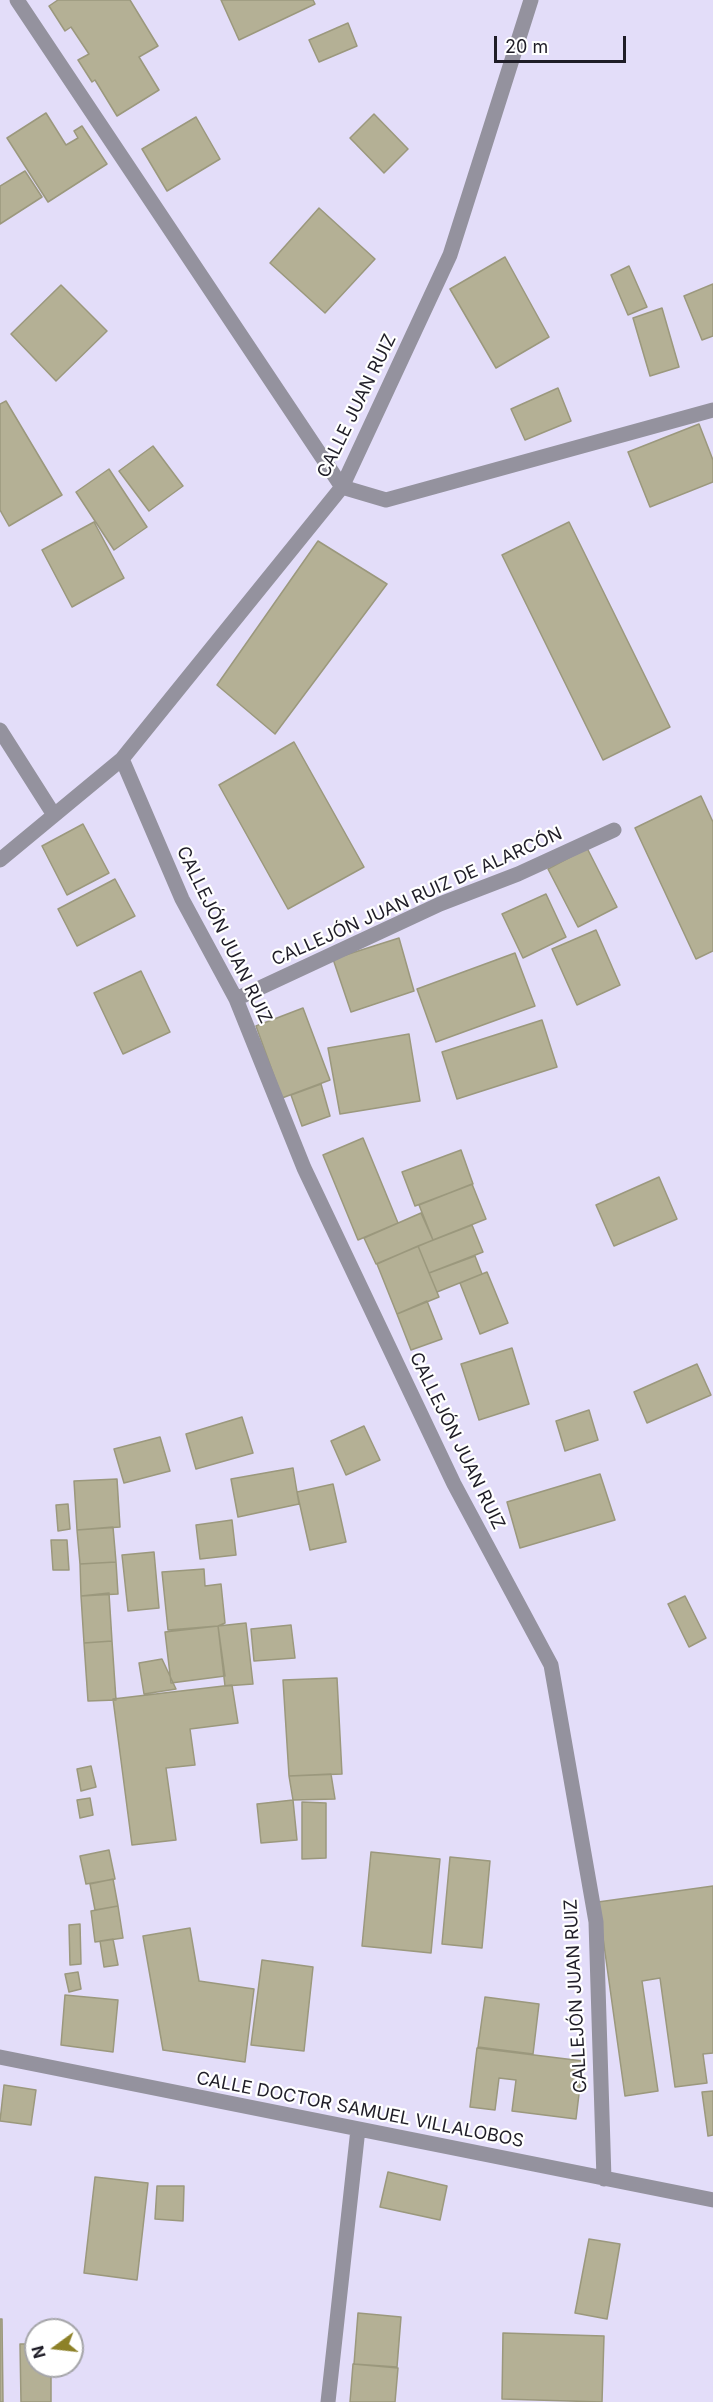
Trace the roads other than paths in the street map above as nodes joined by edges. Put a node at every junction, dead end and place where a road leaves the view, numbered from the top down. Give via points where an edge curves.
1 (17, 0) edge
2 (531, 0) edge
3 (713, 410) edge
4 (342, 487) junction
5 (0, 730) edge
6 (122, 759) junction
7 (54, 815) junction
8 (614, 830) dead end
9 (0, 860) edge
10 (236, 999) junction
11 (0, 2056) edge
12 (358, 2129) junction
13 (604, 2179) junction
14 (713, 2200) edge
15 (328, 2402) edge

1 - 4 street
2 - 4 street, CALLE JUAN RUIZ via 450,255
3 - 4 street via 386,500
4 - 6 street, CALLE JUAN RUIZ
5 - 7 street
6 - 7 street, CALLE JUAN RUIZ
6 - 10 street, CALLEJÓN JUAN RUIZ via 182,899
7 - 9 street, CALLE JUAN RUIZ
8 - 10 street, CALLEJÓN JUAN RUIZ DE ALARCÓN via 440,904
10 - 13 street, CALLEJÓN JUAN RUIZ via 319,1200 454,1484 551,1665 596,1922
11 - 12 street, CALLE DOCTOR SAMUEL VILLALOBOS
12 - 13 street, CALLE DOCTOR SAMUEL VILLALOBOS
12 - 15 street
13 - 14 street, CALLE DOCTOR SAMUEL VILLALOBOS

